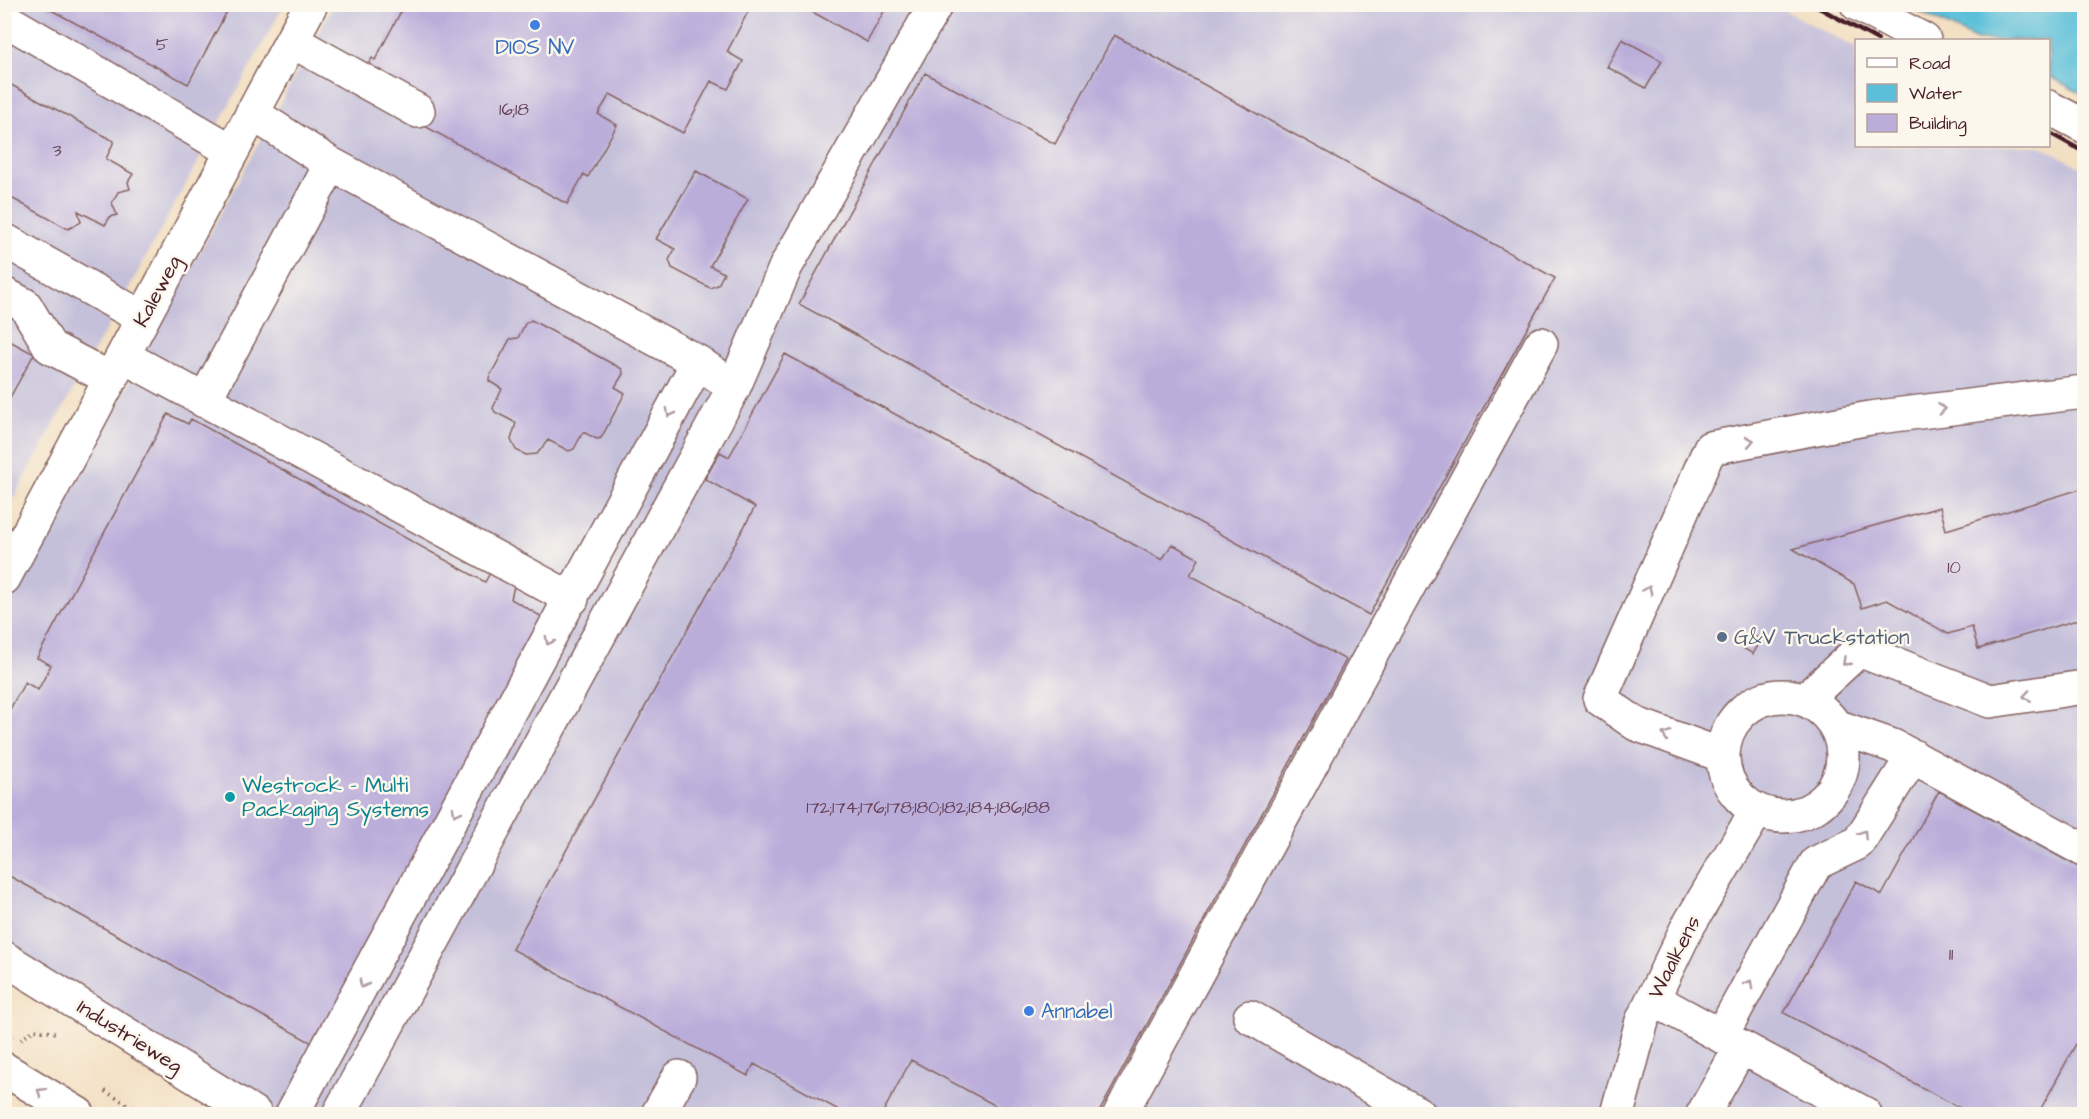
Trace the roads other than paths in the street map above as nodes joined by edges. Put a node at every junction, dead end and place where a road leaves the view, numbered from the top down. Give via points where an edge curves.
1 (311, 4) edge
2 (936, 4) edge
3 (1857, 4) edge
4 (6, 20) dead end
5 (1922, 39) edge
6 (292, 40) junction
7 (2050, 107) edge
8 (418, 111) dead end
9 (252, 113) junction
10 (2085, 126) edge
11 (232, 151) junction
12 (332, 164) junction
13 (4, 240) edge
14 (4, 294) edge
15 (143, 318) junction
16 (1541, 344) dead end
17 (698, 362) junction
18 (117, 367) junction
19 (734, 387) junction
20 (2085, 392) edge
21 (204, 401) junction
22 (4, 578) edge
23 (572, 599) junction
24 (2085, 687) edge
25 (1806, 699) junction
26 (1836, 726) junction
27 (1721, 755) junction
28 (1913, 756) junction
29 (1757, 810) junction
30 (2085, 850) edge
31 (4, 958) edge
32 (1653, 999) junction
33 (1250, 1017) dead end
34 (1731, 1041) junction
35 (4, 1069) edge
36 (679, 1077) dead end
37 (349, 1111) edge
38 (78, 1114) edge
39 (255, 1114) edge
40 (292, 1114) edge
41 (658, 1114) edge
42 (1120, 1114) edge
43 (1419, 1114) edge
44 (1617, 1114) edge
45 (1703, 1114) edge
46 (1864, 1114) edge

1 - 6 main road, Kaleweg
2 - 19 main road via 786,266
3 - 5 main road
4 - 11 main road
6 - 8 main road
6 - 9 main road, Kaleweg
7 - 10 main road
9 - 11 main road, Kaleweg
9 - 12 main road
11 - 15 main road, Kaleweg
12 - 17 main road
12 - 21 main road
13 - 15 main road
14 - 18 main road via 25,305 50,346
15 - 18 main road, Kaleweg
16 - 42 main road
17 - 19 main road
17 -> 23 main road
18 - 21 main road
18 - 22 main road, Kaleweg
19 - 37 main road
27 -> 20 main road via 1636,724 1600,699 1710,448 1870,418
21 - 23 main road
23 -> 40 main road
24 -> 25 main road via 1990,701 1859,650
25 - 26 main road via 1823,710
25 - 27 main road via 1776,696 1749,705 1734,718 1724,736
26 - 28 main road
26 - 29 main road via 1843,745 1843,765 1836,785 1824,801 1807,812 1787,816
27 - 29 main road via 1734,793
28 - 30 main road
34 -> 28 main road via 1816,863 1858,843
29 - 32 main road, Waalkens via 1687,928
31 - 39 main road, Industrieweg
32 - 34 main road
32 - 44 main road, Waalkens via 1642,1021
33 - 43 main road
34 - 45 main road
34 - 46 main road
38 -> 35 main road
36 - 41 main road

